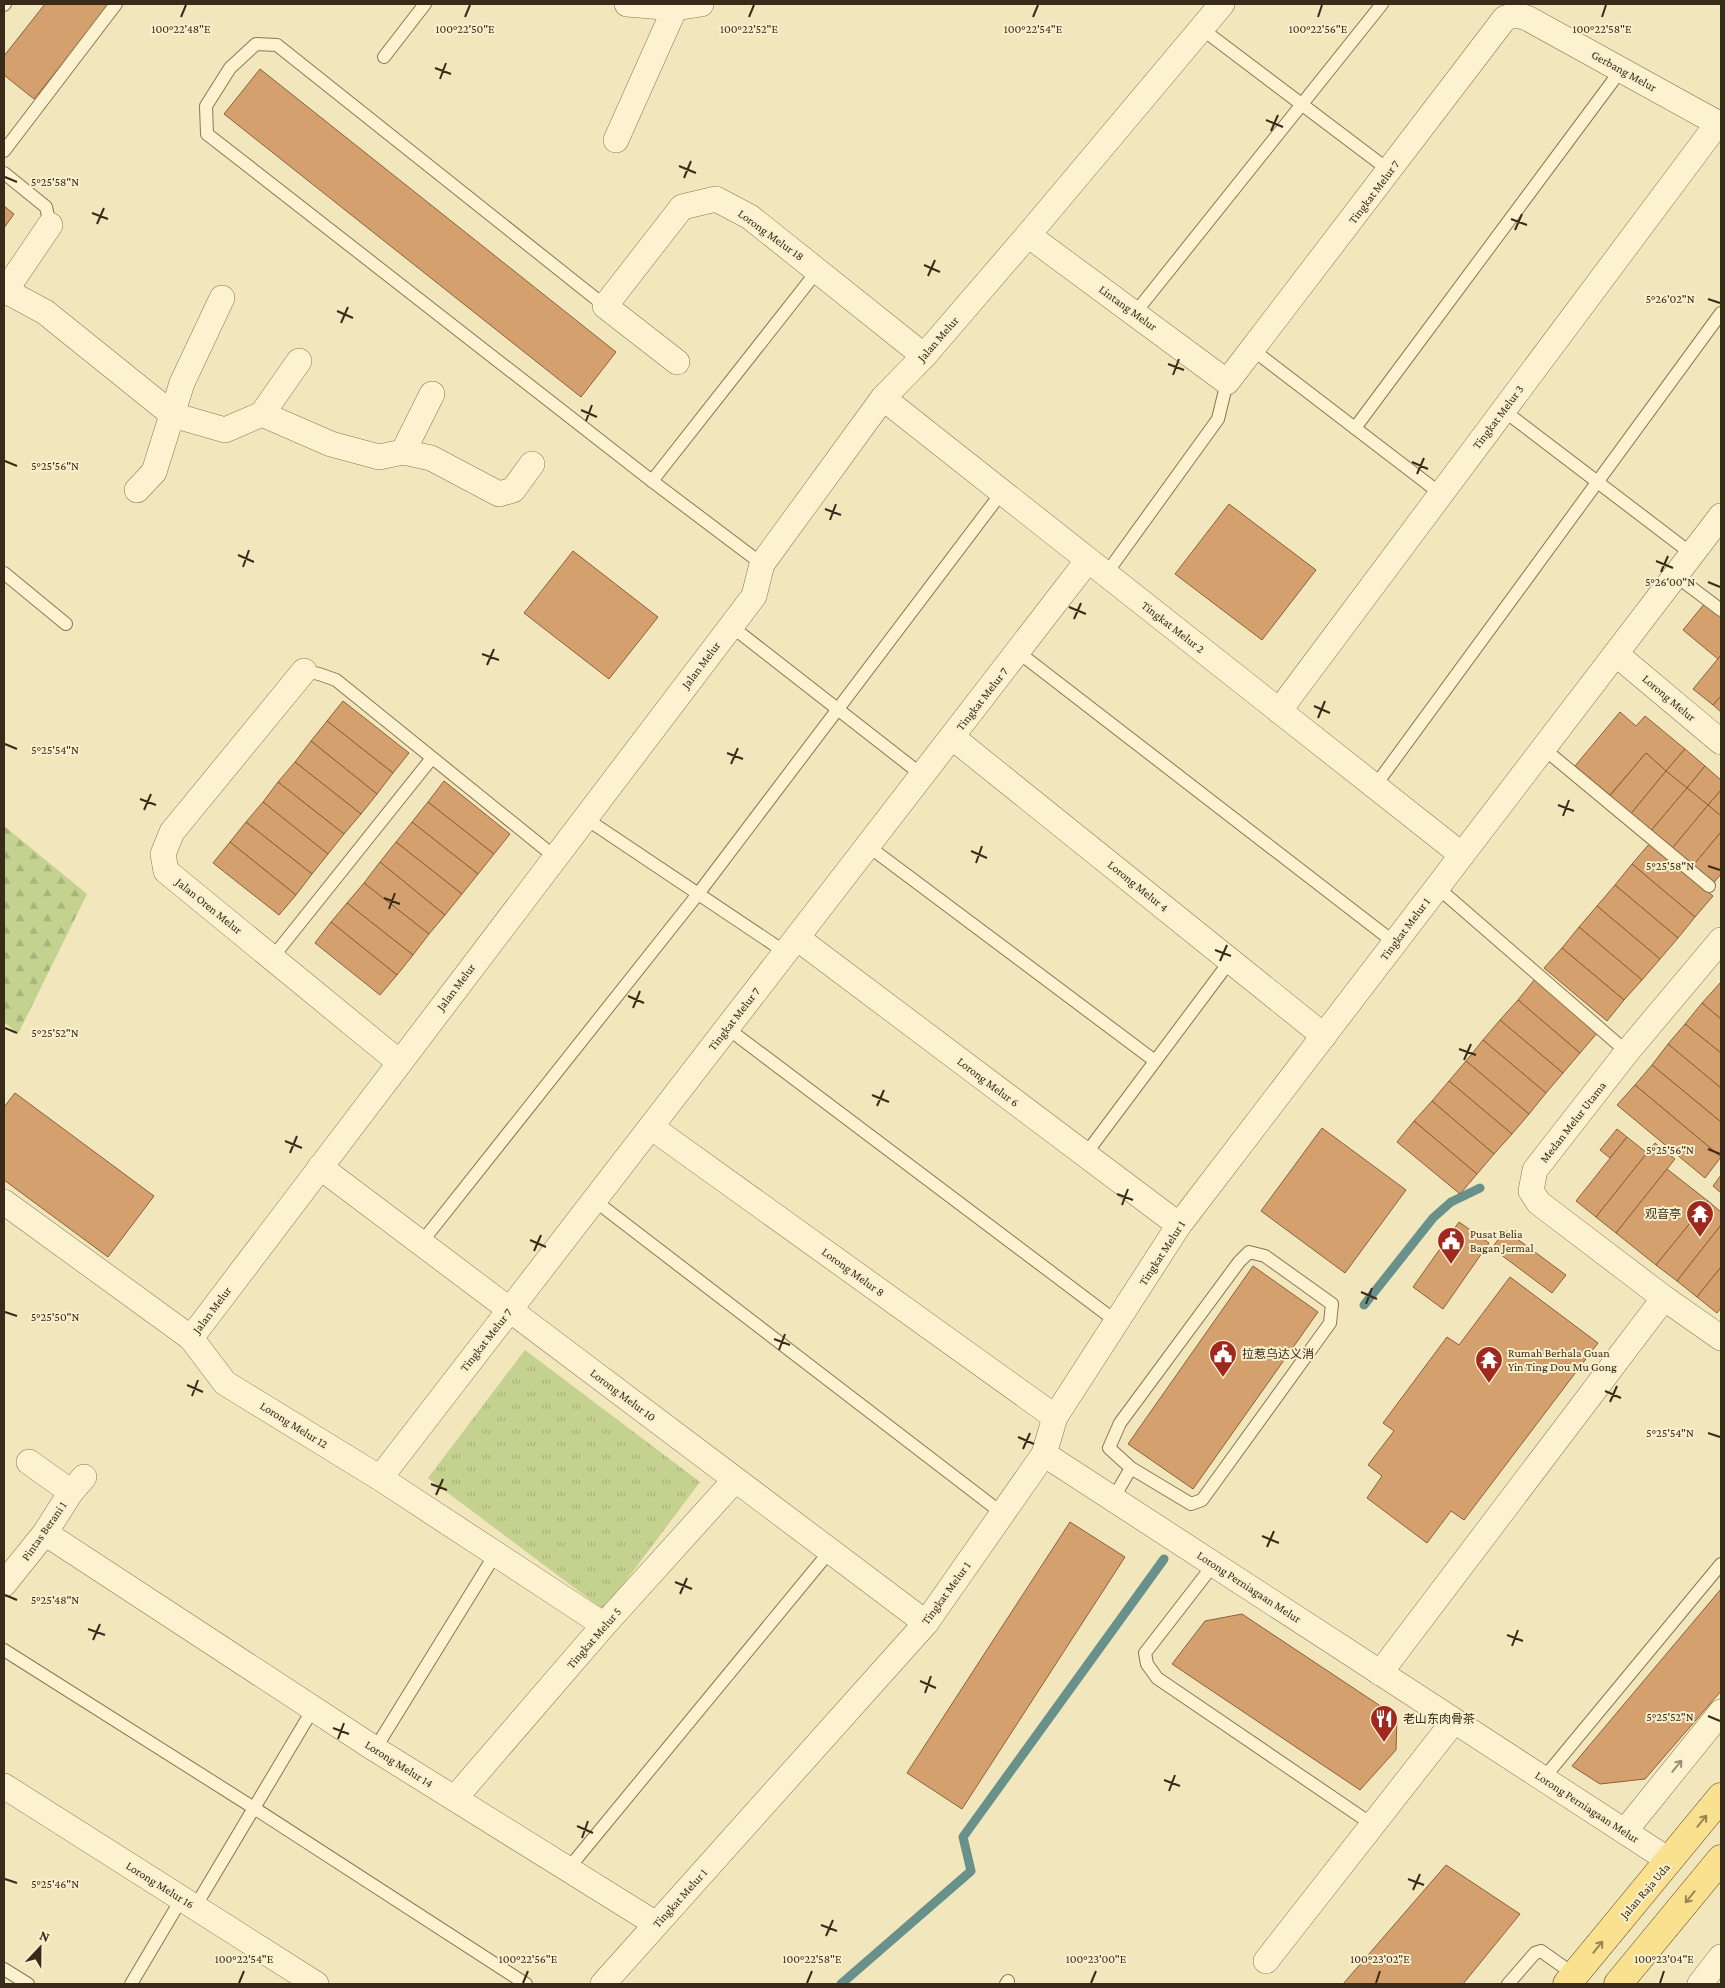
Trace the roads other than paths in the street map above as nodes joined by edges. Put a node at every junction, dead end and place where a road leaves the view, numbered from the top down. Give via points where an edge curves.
1 (116, 4) edge
2 (425, 4) edge
3 (628, 4) edge
4 (701, 4) edge
5 (1222, 4) edge
6 (1382, 4) edge
7 (675, 8) junction
8 (1517, 12) edge
9 (1202, 30) junction
10 (384, 57) dead end
11 (1621, 70) junction
12 (1302, 105) junction
13 (1719, 124) edge
14 (616, 140) dead end
15 (4, 151) edge
16 (1390, 171) junction
17 (4, 173) edge
18 (50, 225) joint
19 (1028, 235) junction
20 (818, 270) junction
21 (5, 290) edge
22 (222, 298) dead end
23 (605, 306) junction
24 (1135, 313) junction
25 (1721, 313) edge
26 (1253, 350) junction
27 (924, 356) junction
28 (299, 361) dead end
29 (677, 362) dead end
30 (1227, 382) junction
31 (432, 394) dead end
32 (883, 398) junction
33 (1503, 410) junction
34 (262, 414) junction
35 (173, 415) junction
36 (1355, 428) junction
37 (403, 452) junction
38 (532, 464) dead end
39 (652, 481) junction
40 (1598, 482) junction
41 (137, 490) dead end
42 (1002, 492) junction
43 (1441, 494) junction
44 (1721, 516) edge
45 (1692, 554) junction
46 (762, 564) junction
47 (1097, 567) junction
48 (4, 573) edge
49 (1676, 576) junction
50 (1721, 610) edge
51 (66, 624) dead end
52 (730, 626) junction
53 (1018, 652) junction
54 (1616, 654) junction
55 (304, 671) joint
56 (838, 710) junction
57 (1279, 711) junction
58 (952, 737) junction
59 (1721, 742) edge
60 (1544, 748) junction
61 (432, 758) junction
62 (922, 775) junction
63 (1375, 786) junction
64 (585, 818) junction
65 (868, 846) junction
66 (1462, 855) junction
67 (555, 857) junction
68 (1709, 886) dead end
69 (1438, 887) junction
70 (698, 894) junction
71 (1721, 940) edge
72 (1395, 943) junction
73 (791, 945) junction
74 (272, 958) junction
75 (1230, 961) junction
76 (727, 1028) junction
77 (1324, 1036) junction
78 (1627, 1052) junction
79 (1155, 1061) junction
80 (399, 1062) junction
81 (651, 1127) junction
82 (1085, 1155) junction
83 (320, 1167) junction
84 (594, 1200) junction
85 (4, 1202) edge
86 (1179, 1225) junction
87 (421, 1243) junction
88 (1664, 1298) junction
89 (510, 1310) junction
90 (1116, 1322) junction
91 (191, 1338) junction
92 (1721, 1338) edge
93 (1055, 1418) junction
94 (1044, 1454) junction
95 (29, 1462) dead end
96 (1131, 1468) junction
97 (380, 1478) junction
98 (735, 1480) junction
99 (1113, 1499) junction
100 (1003, 1514) junction
101 (45, 1532) junction
102 (830, 1551) junction
103 (496, 1553) junction
104 (1214, 1564) junction
105 (1721, 1564) edge
106 (4, 1584) edge
107 (926, 1623) junction
108 (604, 1625) junction
109 (4, 1650) edge
110 (1380, 1672) junction
111 (313, 1710) junction
112 (1721, 1712) edge
113 (1454, 1721) junction
114 (375, 1749) junction
115 (1543, 1779) junction
116 (4, 1786) edge
117 (1721, 1797) edge
118 (456, 1798) junction
119 (254, 1808) junction
120 (1373, 1825) junction
121 (1624, 1832) junction
122 (1721, 1859) edge
123 (1670, 1861) junction
124 (568, 1869) junction
125 (188, 1902) junction
126 (656, 1924) junction
127 (1721, 1957) edge
128 (1266, 1961) dead end
129 (4, 1969) edge
130 (1571, 1980) edge
131 (28, 1984) edge
132 (131, 1984) edge
133 (316, 1984) edge
134 (526, 1984) edge
135 (603, 1984) edge
136 (1508, 1984) edge
137 (1618, 1984) edge
138 (1700, 1984) edge

1 - 15 lane
2 - 10 lane
3 - 7 street
4 - 7 street
5 - 9 street, Jalan Melur
6 - 12 lane
7 - 14 street
8 - 11 street, Gerbang Melur
8 - 16 street, Tingkat Melur 7 via 1505,18
9 - 12 lane
9 - 19 street, Jalan Melur
11 - 13 street, Gerbang Melur
11 - 36 lane
12 - 16 lane
12 - 24 lane
13 - 33 street, Tingkat Melur 3
16 - 26 street, Tingkat Melur 7
17 - 18 lane via 46,208
18 - 21 street
19 - 24 street, Lintang Melur
19 - 27 street, Jalan Melur
20 - 23 street, Lorong Melur 18 via 750,217 716,199 682,208
20 - 27 street, Lorong Melur 18
20 - 39 lane
21 - 35 street via 45,312
22 - 35 street via 182,382
23 - 29 street
23 - 39 lane via 277,45 256,44 230,68 206,106 207,134
24 - 30 street, Lintang Melur
25 - 40 lane
26 - 30 street, Tingkat Melur 7
26 - 36 lane
27 - 32 street, Jalan Melur
28 - 34 street
30 - 47 lane via 1218,419
31 - 37 street
32 - 42 street, Tingkat Melur 2
32 - 46 street, Jalan Melur
33 - 40 lane
33 - 43 street, Tingkat Melur 3
34 - 35 street via 224,430
34 - 37 street via 331,444 379,457
35 - 41 street via 154,472
36 - 43 lane
37 - 38 street via 431,458 499,494 513,490
39 - 46 lane
40 - 45 lane
40 - 63 lane
42 - 47 street, Tingkat Melur 2
42 - 56 lane
43 - 57 street, Tingkat Melur 3
44 - 45 street, Tingkat Melur 1
45 - 49 street, Tingkat Melur 1
46 - 52 street, Jalan Melur via 754,596
47 - 53 street, Tingkat Melur 7
47 - 57 street, Tingkat Melur 2
48 - 51 lane
49 - 50 lane
49 - 54 street, Tingkat Melur 1
52 - 56 lane
52 - 64 street, Jalan Melur
53 - 58 street, Tingkat Melur 7
53 - 72 lane
54 - 59 street, Lorong Melur
54 - 60 street, Tingkat Melur 1
55 - 61 lane via 336,680
55 - 74 street, Jalan Oren Melur via 172,832 163,854 166,870
56 - 62 lane
56 - 70 lane
57 - 63 street, Tingkat Melur 2
58 - 62 street, Tingkat Melur 7
58 - 75 street, Lorong Melur 4
60 - 66 street, Tingkat Melur 1
60 - 68 lane
61 - 67 lane
61 - 74 lane
62 - 65 street, Tingkat Melur 7
63 - 66 street, Tingkat Melur 2
64 - 67 street, Jalan Melur
64 - 70 lane
65 - 73 street, Tingkat Melur 7
65 - 79 lane
66 - 69 street, Tingkat Melur 1
67 - 80 street, Jalan Melur
69 - 72 street, Tingkat Melur 1
69 - 78 lane
70 - 73 lane
70 - 87 lane
71 - 78 street, Medan Melur Utama
72 - 77 street, Tingkat Melur 1
73 - 76 street, Tingkat Melur 7
73 - 82 street, Lorong Melur 6
74 - 80 street, Jalan Oren Melur
75 - 77 street, Lorong Melur 4
75 - 79 lane
76 - 81 street, Tingkat Melur 7
76 - 90 lane
77 - 86 street, Tingkat Melur 1
78 - 88 street, Medan Melur Utama via 1535,1170 1531,1191 1539,1203
79 - 82 lane
80 - 83 street, Jalan Melur
81 - 84 street, Tingkat Melur 7
81 - 93 street, Lorong Melur 8
82 - 86 street, Lorong Melur 6
83 - 87 street, Lorong Melur 10
83 - 91 street, Jalan Melur
84 - 89 street, Tingkat Melur 7
84 - 100 lane
85 - 91 street, Lorong Melur 12
86 - 90 street, Tingkat Melur 1
87 - 89 street, Lorong Melur 10
88 - 92 street, Medan Melur Utama
88 - 110 street
89 - 97 street, Tingkat Melur 7
89 - 98 street, Lorong Melur 10
90 - 93 street, Tingkat Melur 1
91 - 97 street, Lorong Melur 12 via 225,1383
93 - 94 street, Tingkat Melur 1
94 - 99 street, Lorong Perniagaan Melur
94 - 100 street, Tingkat Melur 1
95 - 101 street, Pintas Berani 1 via 77,1485
96 - 96 lane via 1109,1448 1120,1423 1249,1252 1265,1256 1332,1304 1330,1323 1202,1500 1191,1504
96 - 99 lane
97 - 103 street, Lorong Melur 12
98 - 102 street, Lorong Melur 10
98 - 108 street, Tingkat Melur 5
99 - 104 street, Lorong Perniagaan Melur
100 - 107 street, Tingkat Melur 1
101 - 106 street, Pintas Berani 1
101 - 111 street, Lorong Melur 14
102 - 107 street, Lorong Melur 10
102 - 124 lane
103 - 108 street, Lorong Melur 12
103 - 114 lane
104 - 110 street, Lorong Perniagaan Melur
104 - 120 lane via 1145,1653 1147,1664 1157,1678
105 - 115 lane
107 - 126 street, Tingkat Melur 1
108 - 118 street, Tingkat Melur 5
109 - 119 lane
110 - 113 street, Lorong Perniagaan Melur
111 - 114 street, Lorong Melur 14
111 - 119 lane
121 -> 112 street
113 - 115 street, Lorong Perniagaan Melur
113 - 120 street
114 - 118 street, Lorong Melur 14
115 - 121 street, Lorong Perniagaan Melur
116 - 125 street, Lorong Melur 16
123 -> 117 main road, Jalan Raja Uda
118 - 124 street, Lorong Melur 14
119 - 125 lane
119 - 134 lane
120 - 128 street
121 - 123 street, Lorong Perniagaan Melur
122 -> 137 main road
130 -> 123 main road, Jalan Raja Uda
124 - 126 street, Lorong Melur 14
125 - 132 lane
125 - 133 street, Lorong Melur 16
126 - 135 street, Tingkat Melur 1
127 - 138 street
129 - 131 lane
130 - 136 lane via 1540,1951 1534,1953

